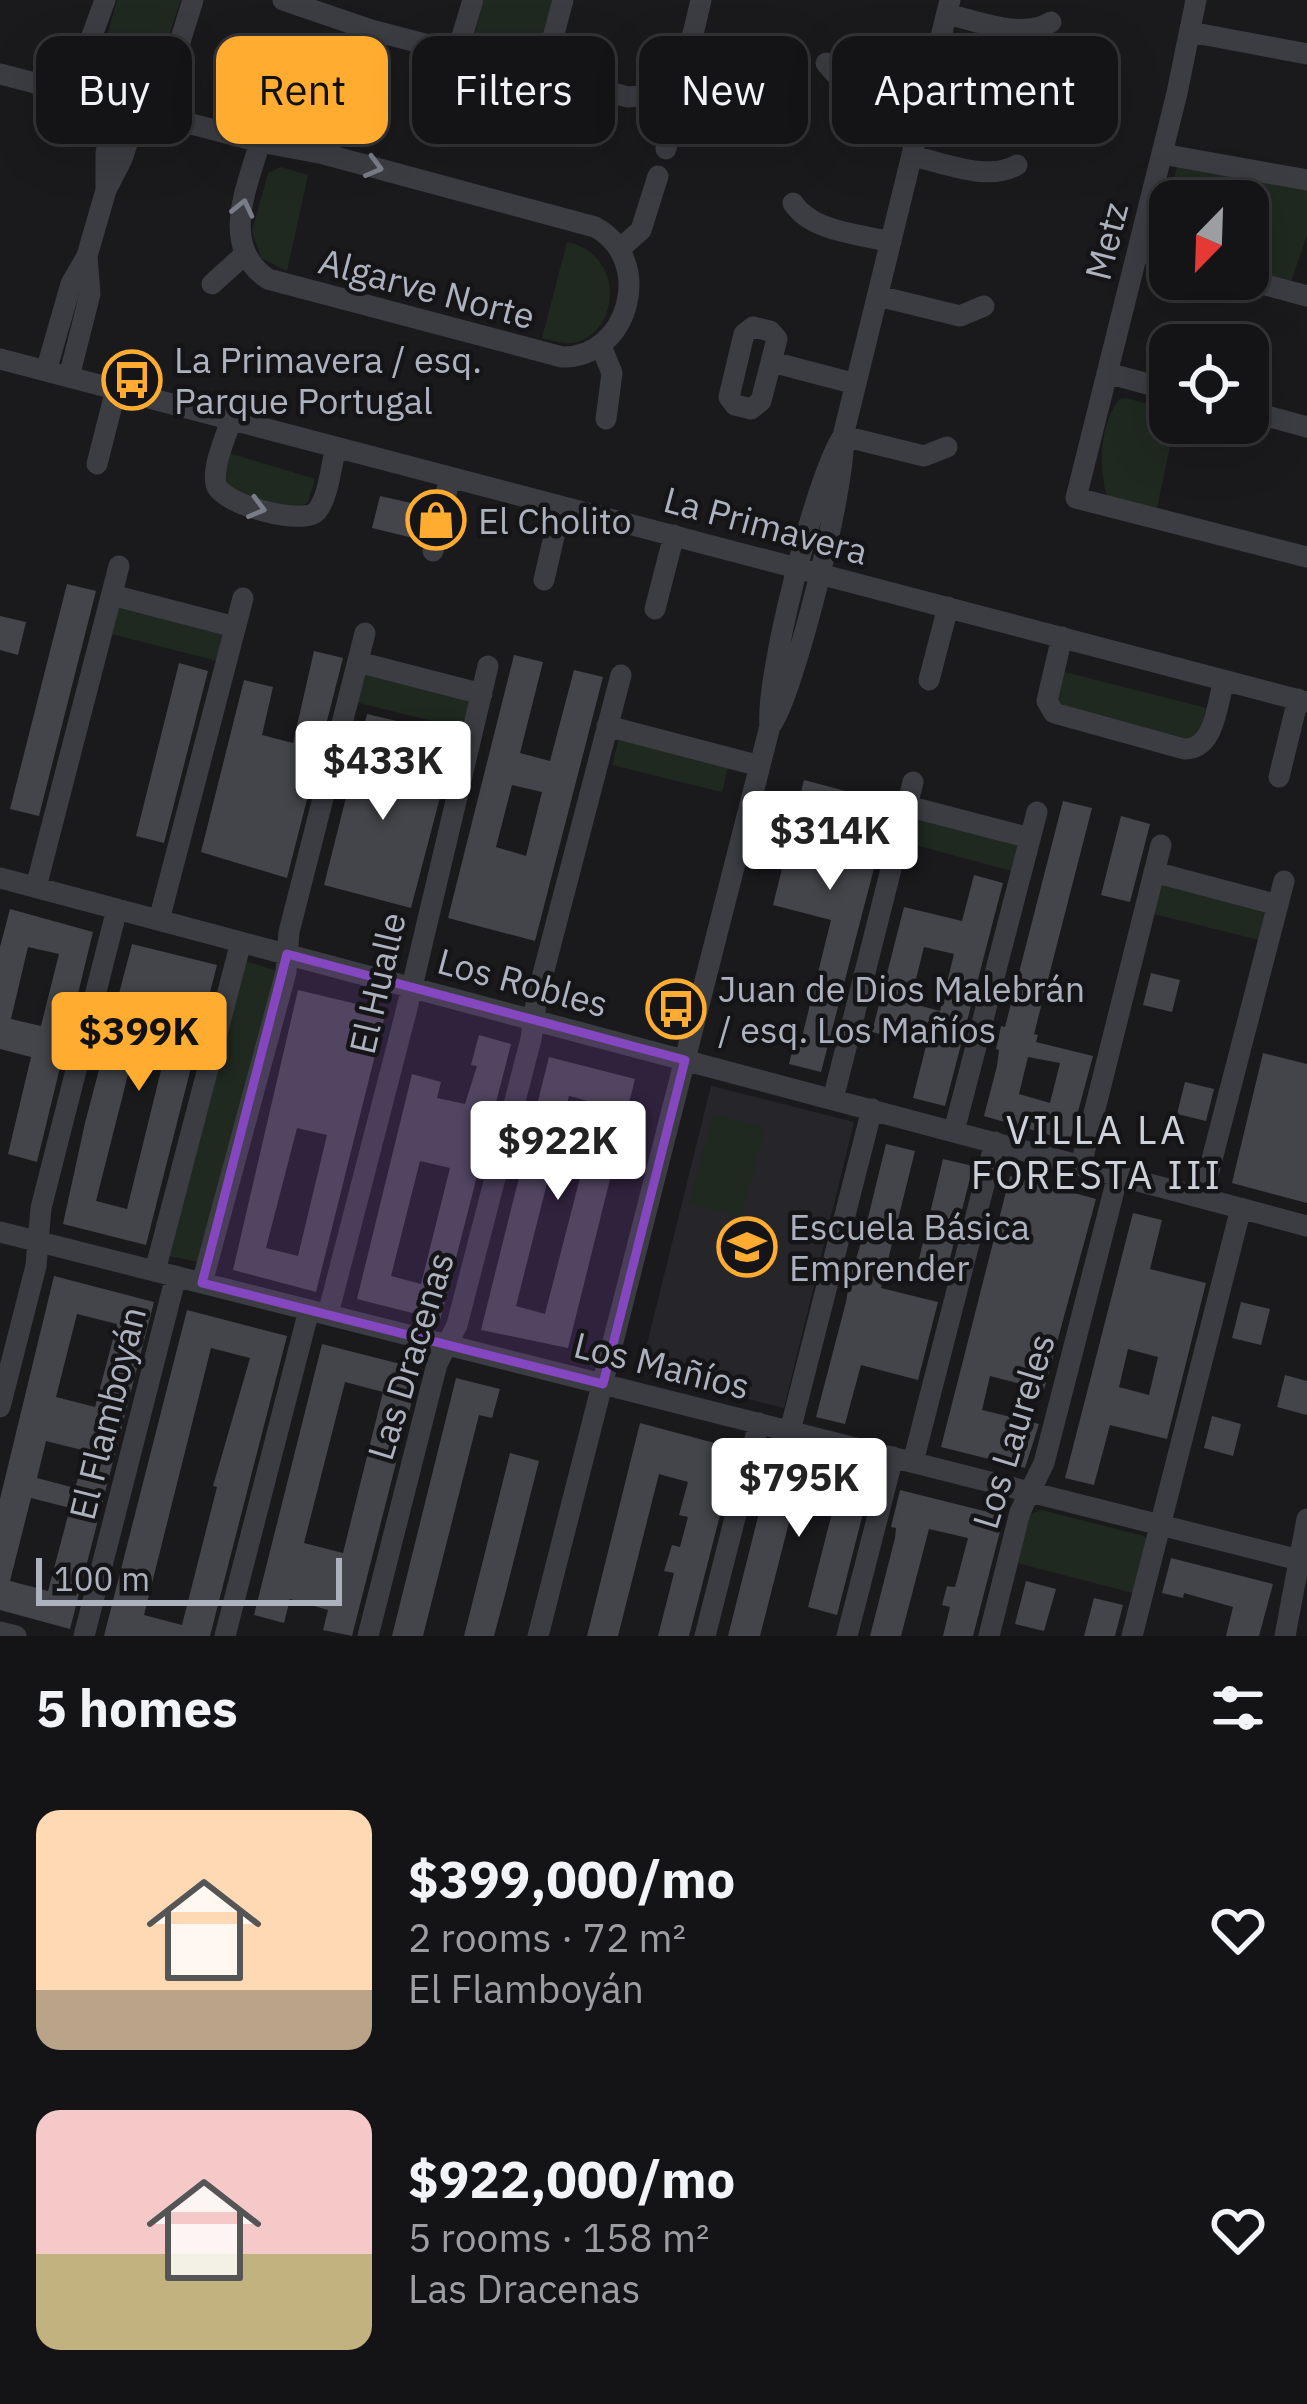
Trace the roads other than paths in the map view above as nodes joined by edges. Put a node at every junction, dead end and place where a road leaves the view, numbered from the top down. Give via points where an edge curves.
1 (105, 0) edge
2 (194, 0) edge
3 (283, 0) edge
4 (472, 0) edge
5 (562, 0) edge
6 (701, 0) edge
7 (1196, 0) edge
8 (333, 7) edge
9 (948, 7) edge
10 (1051, 22) dead end
11 (1190, 32) junction
12 (92, 36) edge
13 (175, 36) edge
14 (462, 36) edge
15 (552, 36) edge
16 (691, 36) edge
17 (412, 40) edge
18 (1307, 54) edge
19 (826, 63) dead end
20 (832, 73) edge
21 (0, 74) edge
22 (36, 83) edge
23 (112, 144) edge
24 (259, 144) edge
25 (271, 144) edge
26 (667, 144) edge
27 (916, 144) edge
28 (666, 149) dead end
29 (1162, 154) junction
30 (913, 156) junction
31 (1017, 165) dead end
32 (658, 176) dead end
33 (1307, 180) edge
34 (794, 203) dead end
35 (891, 242) junction
36 (621, 248) junction
37 (1138, 251) junction
38 (1149, 254) edge
39 (244, 255) junction
40 (87, 256) junction
41 (1269, 283) edge
42 (212, 284) dead end
43 (1305, 288) edge
44 (878, 296) junction
45 (984, 306) dead end
46 (602, 346) junction
47 (772, 362) dead end
48 (1, 365) edge
49 (46, 371) junction
50 (1107, 373) junction
51 (69, 377) junction
52 (856, 384) junction
53 (1149, 384) edge
54 (116, 389) junction
55 (1269, 417) edge
56 (606, 419) dead end
57 (231, 420) junction
58 (1307, 427) edge
59 (843, 436) junction
60 (336, 447) junction
61 (946, 447) dead end
62 (97, 464) dead end
63 (450, 477) junction
64 (561, 506) junction
65 (674, 536) junction
66 (433, 551) dead end
67 (1307, 556) edge
68 (119, 566) dead end
69 (809, 571) junction
70 (544, 580) dead end
71 (112, 595) junction
72 (243, 598) dead end
73 (948, 607) junction
74 (655, 609) dead end
75 (235, 627) junction
76 (365, 633) dead end
77 (1062, 637) junction
78 (358, 662) junction
79 (488, 666) dead end
80 (621, 675) dead end
81 (929, 680) dead end
82 (1224, 680) junction
83 (482, 694) junction
84 (1303, 701) edge
85 (608, 726) junction
86 (760, 766) junction
87 (1280, 777) dead end
88 (914, 782) dead end
89 (907, 806) junction
90 (1037, 812) dead end
91 (1030, 838) junction
92 (1161, 845) dead end
93 (1154, 872) junction
94 (0, 878) edge
95 (1284, 881) dead end
96 (36, 887) junction
97 (1278, 905) junction
98 (117, 909) junction
99 (159, 920) junction
100 (242, 942) junction
101 (287, 954) junction
102 (411, 987) junction
103 (533, 1019) junction
104 (685, 1060) junction
105 (833, 1099) junction
106 (872, 1109) junction
107 (955, 1131) junction
108 (995, 1142) junction
109 (1081, 1165) junction
110 (1118, 1175) junction
111 (1202, 1198) junction
112 (1241, 1208) junction
113 (1307, 1226) edge
114 (0, 1232) edge
115 (38, 1241) junction
116 (165, 1273) junction
117 (202, 1282) junction
118 (318, 1312) junction
119 (447, 1345) junction
120 (603, 1384) junction
121 (0, 1407) edge
122 (759, 1424) junction
123 (790, 1431) junction
124 (903, 1460) junction
125 (1030, 1492) junction
126 (1307, 1519) edge
127 (1161, 1525) junction
128 (1304, 1562) edge
129 (0, 1632) edge
130 (16, 1636) edge
131 (84, 1636) edge
132 (225, 1636) edge
133 (368, 1636) edge
134 (538, 1636) edge
135 (705, 1636) edge
136 (847, 1636) edge
137 (988, 1636) edge
138 (1132, 1636) edge
139 (1285, 1636) edge

1 - 12 street
2 - 13 street
3 - 8 street
4 - 14 street
5 - 15 street
6 - 16 street
7 - 11 street, Metz
8 - 17 street via 362,27
9 - 10 street via 1021,30
11 - 18 street
11 - 29 street, Metz
19 - 20 street
21 - 22 street
23 - 40 street
39 -> 24 street via 238,225
25 -> 36 street via 584,223
26 - 28 street
27 - 30 street
29 - 33 street
29 - 37 street, Metz
30 - 31 street via 989,173
30 - 35 street
32 - 36 street via 641,230
34 - 35 street via 816,224
35 - 44 street
36 - 46 street via 629,290 617,329
37 - 38 street
37 - 50 street, Metz
39 - 42 street
39 - 46 street, Algarve Norte via 278,283 552,355
40 - 49 street
40 - 51 street via 90,295
41 - 43 street
44 - 45 street via 960,316
44 - 52 street
46 - 56 street via 612,373
47 - 52 street
48 - 49 street, La Primavera
49 - 51 street, La Primavera
50 - 53 street
50 - 67 street, Metz via 1076,498
51 - 54 street, La Primavera
52 - 59 street
54 - 57 street, La Primavera
54 - 62 street
55 - 58 street
57 - 60 street, La Primavera
57 -> 60 street via 218,491 296,518 318,510
59 - 61 street via 924,456
59 - 69 street via 825,469
60 - 63 street, La Primavera
63 - 64 street, La Primavera
63 - 66 street
64 - 65 street, La Primavera
64 - 70 street
65 - 69 street, La Primavera
65 - 74 street
68 - 71 street
69 - 73 street, La Primavera
69 - 86 street via 770,684
71 - 75 street
71 - 96 street
72 - 75 street
73 - 77 street, La Primavera
73 - 81 street
75 - 99 street
76 - 78 street
77 - 82 street, La Primavera
77 - 82 street via 1047,700 1054,712 1184,749 1206,742
78 - 83 street
78 - 101 street
79 - 83 street, El Hualle
80 - 85 street, Las Dracenas
82 - 84 street, La Primavera
83 - 102 street, El Hualle
84 - 87 street
85 - 86 street
85 - 103 street, Las Dracenas
86 - 104 street
88 - 89 street
89 - 91 street
89 - 105 street
90 - 91 street
91 - 107 street
92 - 93 street
93 - 97 street
93 - 109 street
94 - 96 street, Los Robles
95 - 97 street
96 - 98 street, Los Robles
97 - 111 street
98 - 99 street, Los Robles
98 - 115 street
99 - 100 street, Los Robles
100 - 101 street, Los Robles
100 - 116 street, El Flamboyán
101 - 102 street, Los Robles
101 - 117 street
102 - 103 street, Los Robles
102 - 118 street, El Hualle
103 - 104 street, Los Robles
103 - 119 street, Las Dracenas
104 - 105 street, Los Robles
104 - 120 street
105 - 106 street, Los Robles
106 - 107 street, Los Robles
106 - 123 street
107 - 108 street, Los Robles
108 - 109 street, Los Robles
108 - 124 street
109 - 110 street, Los Robles
110 - 111 street, Los Robles
110 - 125 street, Los Laureles
111 - 112 street, Los Robles
112 - 113 street, Los Robles
112 - 127 street
114 - 115 street, Los Mañíos
115 - 116 street, Los Mañíos
115 - 121 street
116 - 117 street, Los Mañíos
116 - 131 street, El Flamboyán
117 - 118 street, Los Mañíos
118 - 119 street, Los Mañíos
118 - 132 street, El Hualle
119 - 120 street, Los Mañíos
119 - 133 street, Las Dracenas
120 - 122 street, Los Mañíos
120 - 134 street
122 - 123 street, Los Mañíos
122 - 135 street
123 - 124 street, Los Mañíos
124 - 125 street, Los Mañíos
124 - 136 street
125 - 127 street, Los Mañíos
125 - 137 street, Los Laureles
126 - 128 street
127 - 128 street, Los Mañíos
127 - 138 street
128 - 139 street
129 - 130 street

